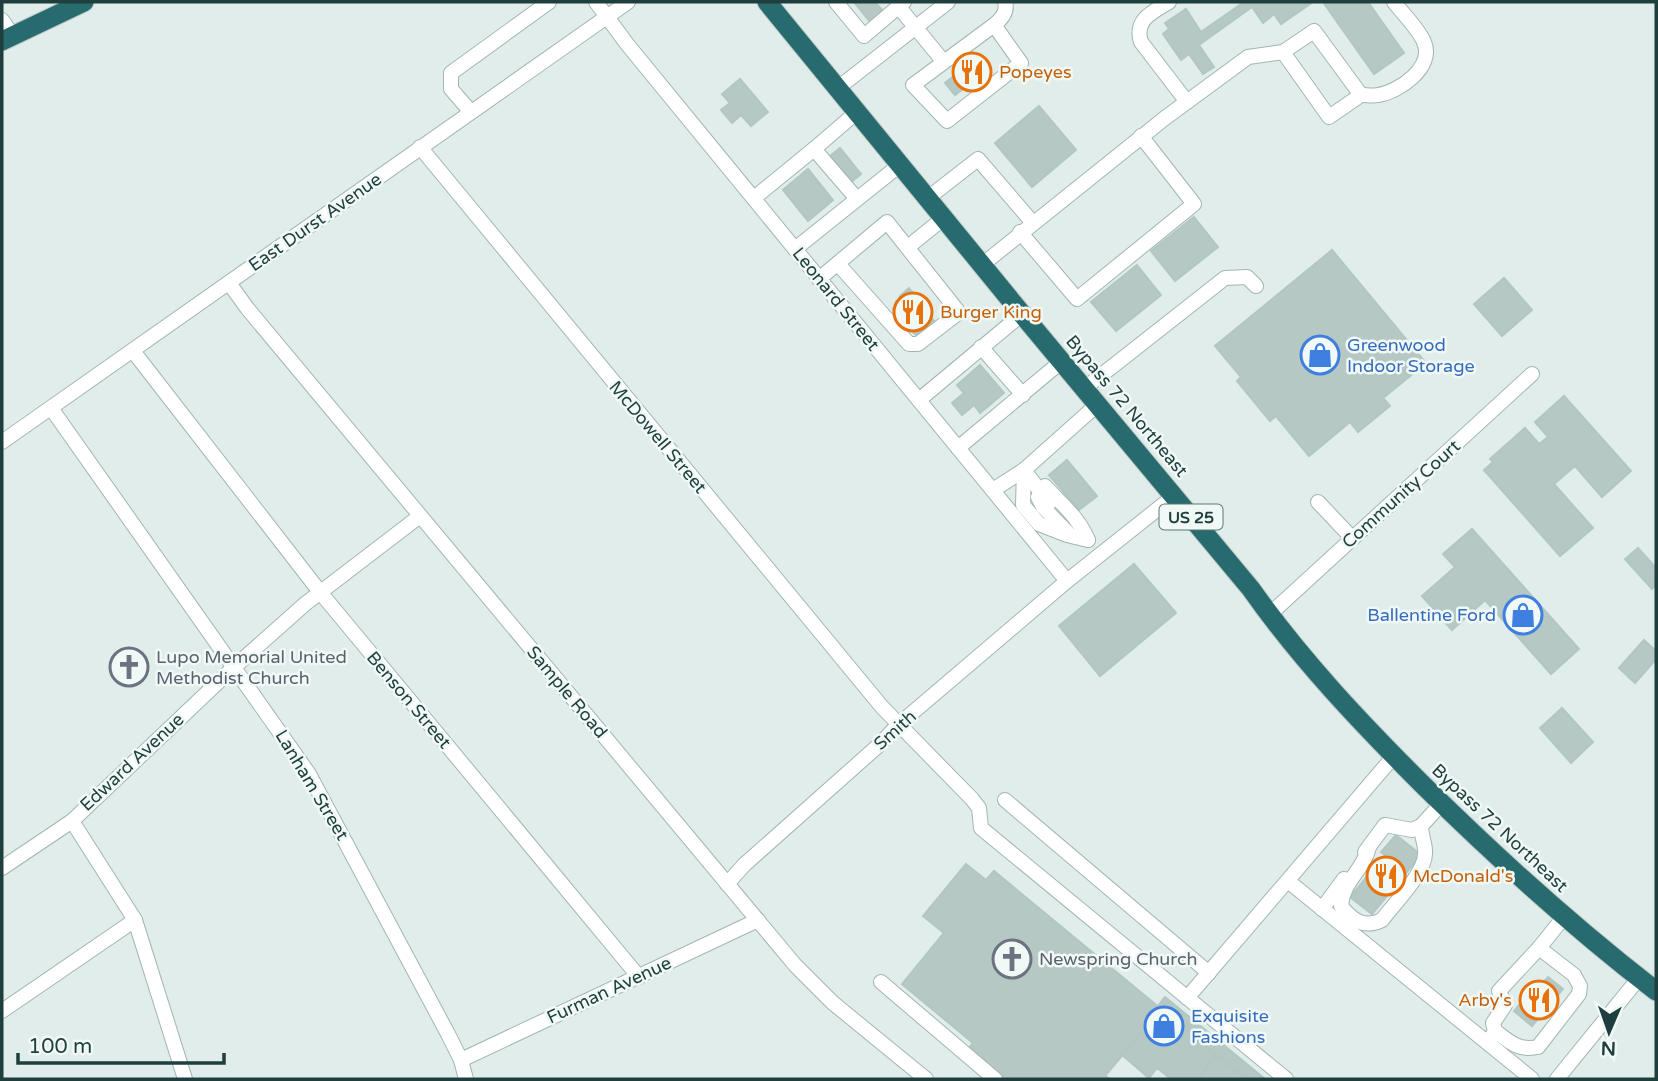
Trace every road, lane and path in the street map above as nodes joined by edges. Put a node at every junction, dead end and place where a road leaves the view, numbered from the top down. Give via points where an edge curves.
1 (84, 2) edge
2 (549, 2) edge
3 (596, 2) edge
4 (628, 2) edge
5 (767, 2) edge
6 (836, 2) edge
7 (948, 2) edge
8 (1005, 2) edge
9 (1169, 2) edge
10 (1394, 2) edge
11 (901, 4) edge
12 (607, 17) junction
13 (994, 26) junction
14 (915, 29) junction
15 (5, 32) edge
16 (1283, 52) junction
17 (943, 61) junction
18 (838, 88) junction
19 (1361, 95) junction
20 (1187, 102) junction
21 (471, 112) junction
22 (857, 112) junction
23 (1141, 136) junction
24 (419, 147) junction
25 (814, 149) junction
26 (901, 164) junction
27 (754, 198) junction
28 (928, 198) junction
29 (857, 200) junction
30 (945, 217) junction
31 (1033, 223) junction
32 (1020, 232) junction
33 (908, 247) junction
34 (795, 249) junction
35 (983, 264) junction
36 (839, 265) junction
37 (819, 279) junction
38 (229, 283) junction
39 (1256, 286) dead end
40 (1022, 314) junction
41 (981, 347) junction
42 (133, 351) junction
43 (1062, 361) junction
44 (1532, 374) dead end
45 (1085, 388) junction
46 (1023, 395) junction
47 (919, 400) junction
48 (1098, 404) junction
49 (51, 408) junction
50 (2, 442) edge
51 (958, 448) junction
52 (1026, 469) junction
53 (993, 490) junction
54 (1174, 496) junction
55 (1318, 502) dead end
56 (419, 516) junction
57 (1352, 538) junction
58 (1088, 540) junction
59 (1101, 556) junction
60 (1067, 582) junction
61 (320, 592) junction
62 (1269, 615) junction
63 (233, 667) junction
64 (898, 725) junction
65 (1394, 756) junction
66 (1005, 800) dead end
67 (1442, 803) junction
68 (72, 821) junction
69 (1422, 826) junction
70 (1369, 847) junction
71 (2, 868) edge
72 (1288, 881) junction
73 (727, 884) junction
74 (1322, 909) junction
75 (1564, 917) junction
76 (135, 919) junction
77 (758, 920) junction
78 (1539, 948) junction
79 (1209, 973) junction
80 (639, 977) junction
81 (1639, 978) junction
82 (881, 982) dead end
83 (1656, 991) edge
84 (1187, 998) junction
85 (2, 1011) edge
86 (1491, 1037) junction
87 (461, 1060) junction
88 (185, 1079) edge
89 (466, 1079) edge
90 (926, 1079) edge
91 (995, 1079) edge
92 (1286, 1079) edge
93 (1532, 1079) edge
94 (1557, 1079) edge

1 - 15 highway
2 - 21 street via 451,73 451,89
3 - 12 street, Leonard Street
4 - 12 street, East Durst Avenue
5 - 18 highway, Bypass 72 Northeast / US 25
6 - 11 street via 864,36
7 - 14 street
8 - 13 street via 1002,18
9 - 20 street via 1146,16 1138,33
10 - 19 street via 1425,43 1426,58 1419,71 1397,89
11 - 14 street
12 - 21 street, East Durst Avenue
12 - 27 street, Leonard Street
13 - 17 street
13 - 17 street via 1021,63 947,121 914,85
14 - 17 street
14 - 18 street
16 - 19 street via 1314,31
16 - 19 street via 1329,117
16 - 20 street via 1248,57
18 - 22 highway, Bypass 72 Northeast / US 25
20 - 23 street
21 - 24 street, East Durst Avenue
22 - 25 street
22 - 26 highway, Bypass 72 Northeast / US 25
23 - 31 street
23 - 32 street via 1194,204 1077,299
24 - 38 street, East Durst Avenue
24 - 64 street, McDowell Street
25 - 27 street
25 - 29 street
26 - 28 highway, Bypass 72 Northeast / US 25
26 - 29 street
27 - 34 street, Leonard Street
28 - 30 highway, Bypass 72 Northeast / US 25
28 - 31 street via 978,159
29 - 34 street
30 - 33 street
30 - 35 highway, Bypass 72 Northeast / US 25
31 - 32 street
32 - 35 street
33 - 36 street via 887,222
33 - 36 street via 957,310 918,344 909,344
34 - 37 street, Leonard Street
35 - 40 highway, Bypass 72 Northeast / US 25
36 - 37 street
37 - 47 street, Leonard Street
38 - 42 street, East Durst Avenue
38 - 56 street, Sample Road
39 - 45 street via 1247,277 1225,278
40 - 41 street
40 - 43 highway, Bypass 72 Northeast / US 25
41 - 46 street
41 - 47 street
42 - 49 street, East Durst Avenue
42 - 61 street, Benson Street
43 - 45 highway, Bypass 72 Northeast / US 25
43 - 46 street
44 - 57 street, Community Court
45 - 48 highway, Bypass 72 Northeast / US 25
46 - 51 street
47 - 51 street, Leonard Street
48 - 52 street
48 - 54 highway, Bypass 72 Northeast / US 25
49 - 50 street, East Durst Avenue
49 - 63 street, Lanham Street
51 - 53 street, Leonard Street
52 - 53 street
52 - 58 street via 1053,508
52 - 58 street via 1064,503
52 - 58 street via 1043,507 1071,536
53 - 60 street, Leonard Street
54 - 59 street, Smith
54 - 62 highway, Bypass 72 Northeast / US 25
55 - 57 street
56 - 61 street, Edward Avenue
56 - 73 street, Sample Road
57 - 62 street, Community Court
58 - 59 street
59 - 60 street, Smith
60 - 64 street, Smith
61 - 63 street, Edward Avenue
61 - 80 street, Benson Street
62 - 65 highway, Bypass 72 Northeast / US 25
63 - 68 street, Edward Avenue
63 - 87 street, Lanham Street via 309,774
64 - 73 street, Smith
64 - 84 street, McDowell Street via 972,799 979,808 981,828
65 - 67 highway, Bypass 72 Northeast / US 25
65 - 72 street
66 - 79 street
67 - 69 street
67 - 75 highway, Bypass 72 Northeast / US 25
68 - 71 street, Edward Avenue
68 - 76 street
69 - 70 street via 1412,830 1385,825
69 - 70 street via 1423,866 1381,920 1366,924 1354,921 1341,906 1344,889 1366,859
70 - 74 street
72 - 74 street
72 - 79 street
73 - 77 street, Sample Road
74 - 86 street
75 - 78 street
75 - 81 highway, Bypass 72 Northeast / US 25
76 - 85 street
76 - 88 street
77 - 80 street, Furman Avenue
77 - 90 street, Sample Road via 833,1003
78 - 86 street via 1499,991 1505,1005 1493,1023
78 - 86 street via 1574,975 1579,994 1538,1048 1523,1049
79 - 84 street
80 - 87 street, Furman Avenue
81 - 83 highway, Bypass 72 Northeast / US 25
81 - 94 street
82 - 91 street
84 - 92 street, McDowell Street
86 - 93 street
87 - 89 street, Lanham Street

